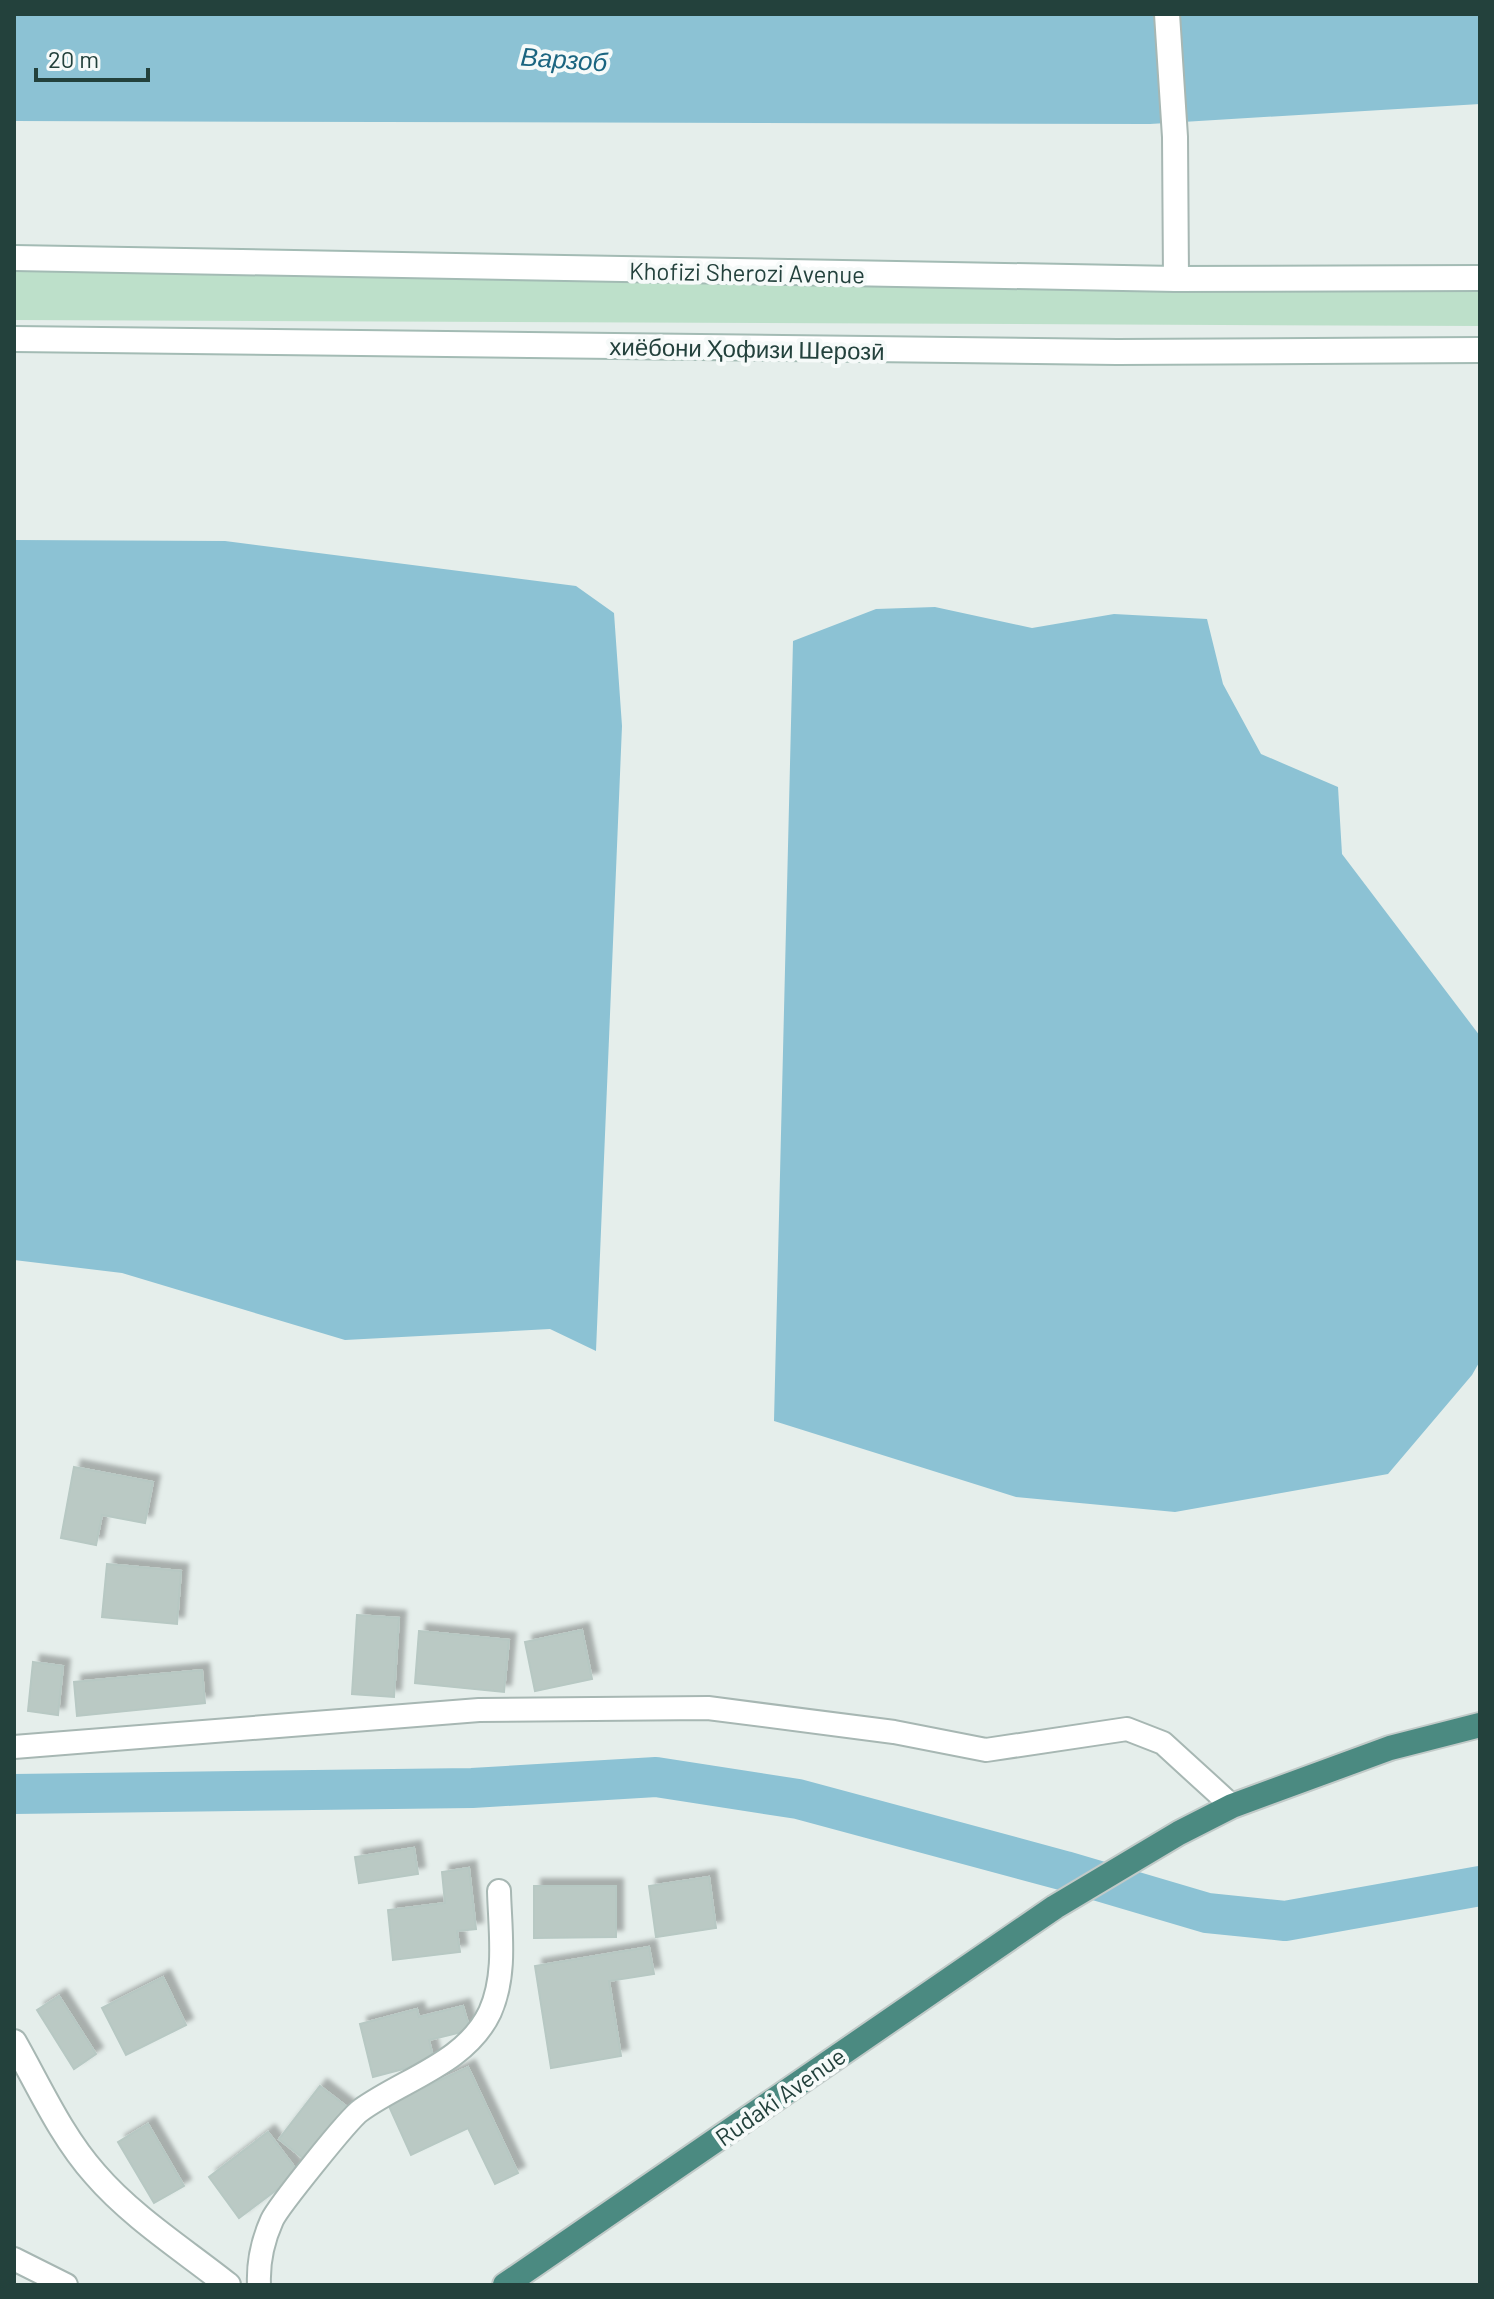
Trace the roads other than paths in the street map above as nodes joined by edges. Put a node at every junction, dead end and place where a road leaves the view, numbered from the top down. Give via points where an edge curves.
1 (1167, 14) edge
2 (14, 258) edge
3 (1480, 278) edge
4 (1176, 279) junction
5 (14, 339) edge
6 (1480, 350) edge
7 (1480, 1725) edge
8 (14, 1747) edge
9 (1232, 1806) junction
10 (499, 1891) dead end
11 (14, 2042) edge
12 (14, 2259) edge
13 (66, 2285) edge
14 (228, 2285) edge
15 (259, 2285) edge
16 (505, 2285) edge

1 - 4 main road
2 - 4 main road, Khofizi Sherozi Avenue
3 - 4 main road, Khofizi Sherozi Avenue
5 - 6 main road, хиёбони Ҳофизи Шерозӣ via 1117,352
7 - 9 highway, Rudaki Avenue via 1390,1748
8 - 9 lane via 479,1710 708,1708 894,1732 986,1750 1127,1729 1163,1743
9 - 16 highway, Rudaki Avenue via 1055,1907
10 - 15 lane via 501,1972 491,2010 474,2038 358,2112 273,2218 258,2263
11 - 14 main road via 94,2174
12 - 13 lane

